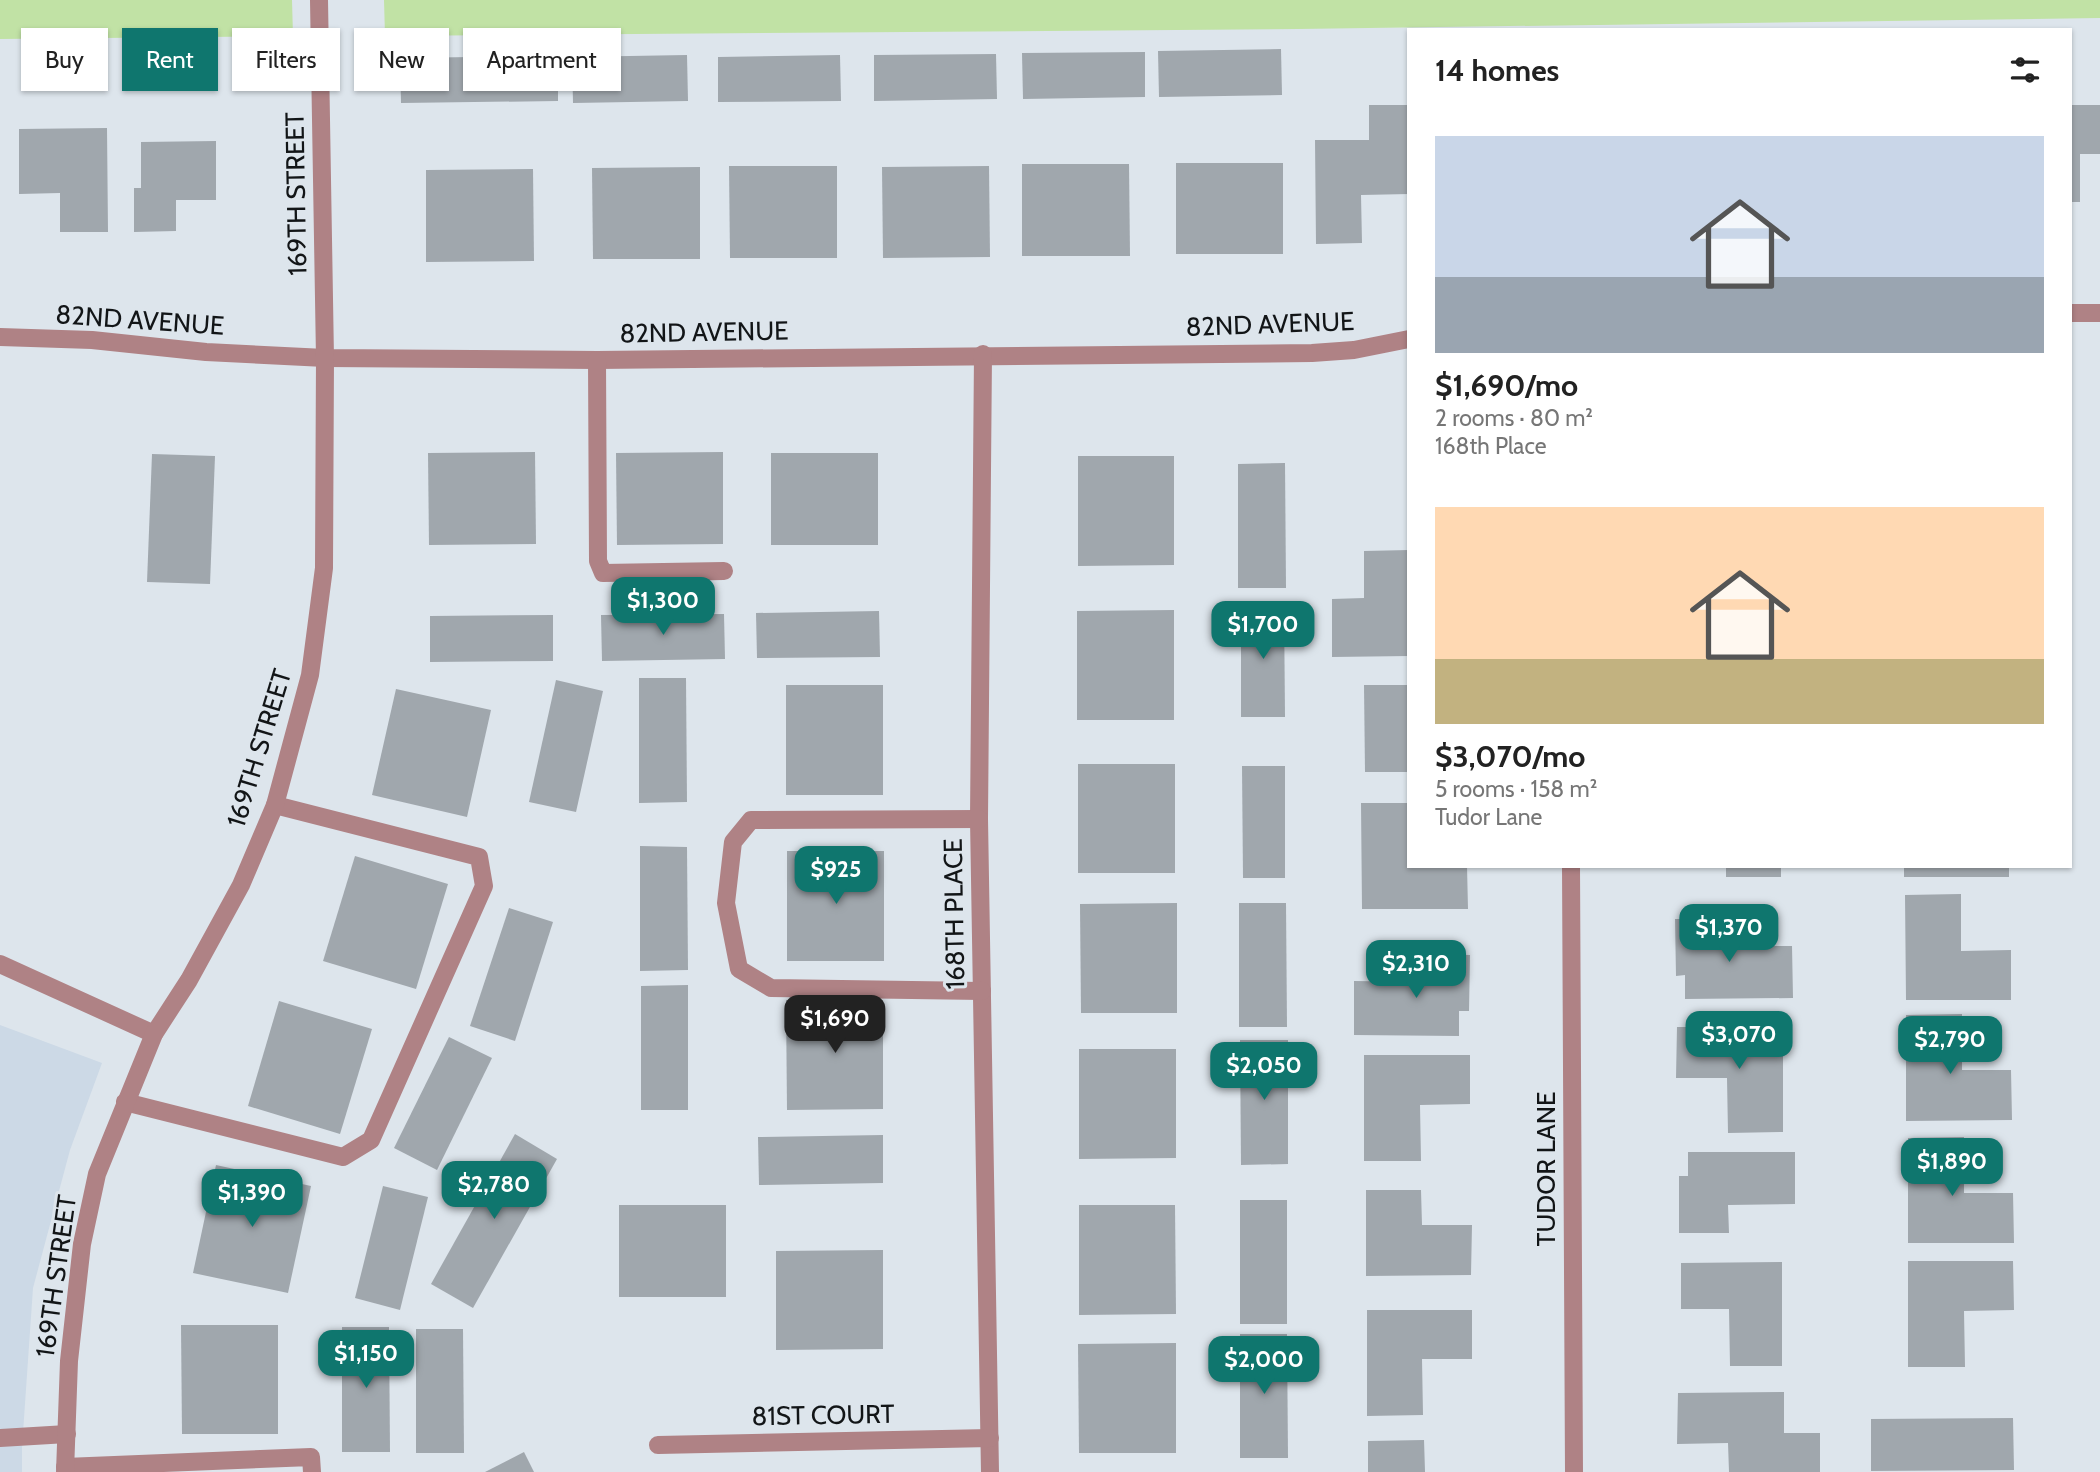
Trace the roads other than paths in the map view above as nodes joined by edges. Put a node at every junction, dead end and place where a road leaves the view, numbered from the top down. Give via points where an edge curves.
1 (319, 0) edge
2 (2072, 313) edge
3 (2100, 313) edge
4 (0, 337) edge
5 (1407, 339) edge
6 (983, 354) junction
7 (325, 358) junction
8 (597, 360) junction
9 (724, 571) dead end
10 (275, 805) junction
11 (979, 819) junction
12 (1571, 868) edge
13 (0, 964) edge
14 (982, 991) junction
15 (154, 1034) junction
16 (125, 1102) junction
17 (67, 1434) junction
18 (990, 1437) junction
19 (0, 1438) edge
20 (658, 1445) dead end
21 (65, 1469) edge
22 (312, 1472) edge
23 (990, 1472) edge
24 (1574, 1472) edge

1 - 7 street, 169TH STREET
2 - 3 street
4 - 7 street, 82ND AVENUE
5 - 6 street, 82ND AVENUE via 1312,353
6 - 8 street, 82ND AVENUE
6 - 11 street, 168TH PLACE
7 - 8 street, 82ND AVENUE
7 - 10 street, 169TH STREET via 324,568 310,675
8 - 9 street via 598,561 603,573
10 - 15 street, 169TH STREET via 241,885
10 - 16 street via 479,857 484,886 371,1140 343,1157
11 - 14 street, 168TH PLACE
11 - 14 street via 751,820 733,842 726,903 739,969 771,988
12 - 24 street, TUDOR LANE
13 - 15 street
14 - 18 street, 168TH PLACE
15 - 16 street, 169TH STREET
16 - 17 street, 169TH STREET via 97,1174 82,1244 69,1361
17 - 19 street
17 - 21 street, 169TH STREET
18 - 20 street, 81ST COURT
18 - 23 street, 168TH PLACE
21 - 22 street via 312,1457

